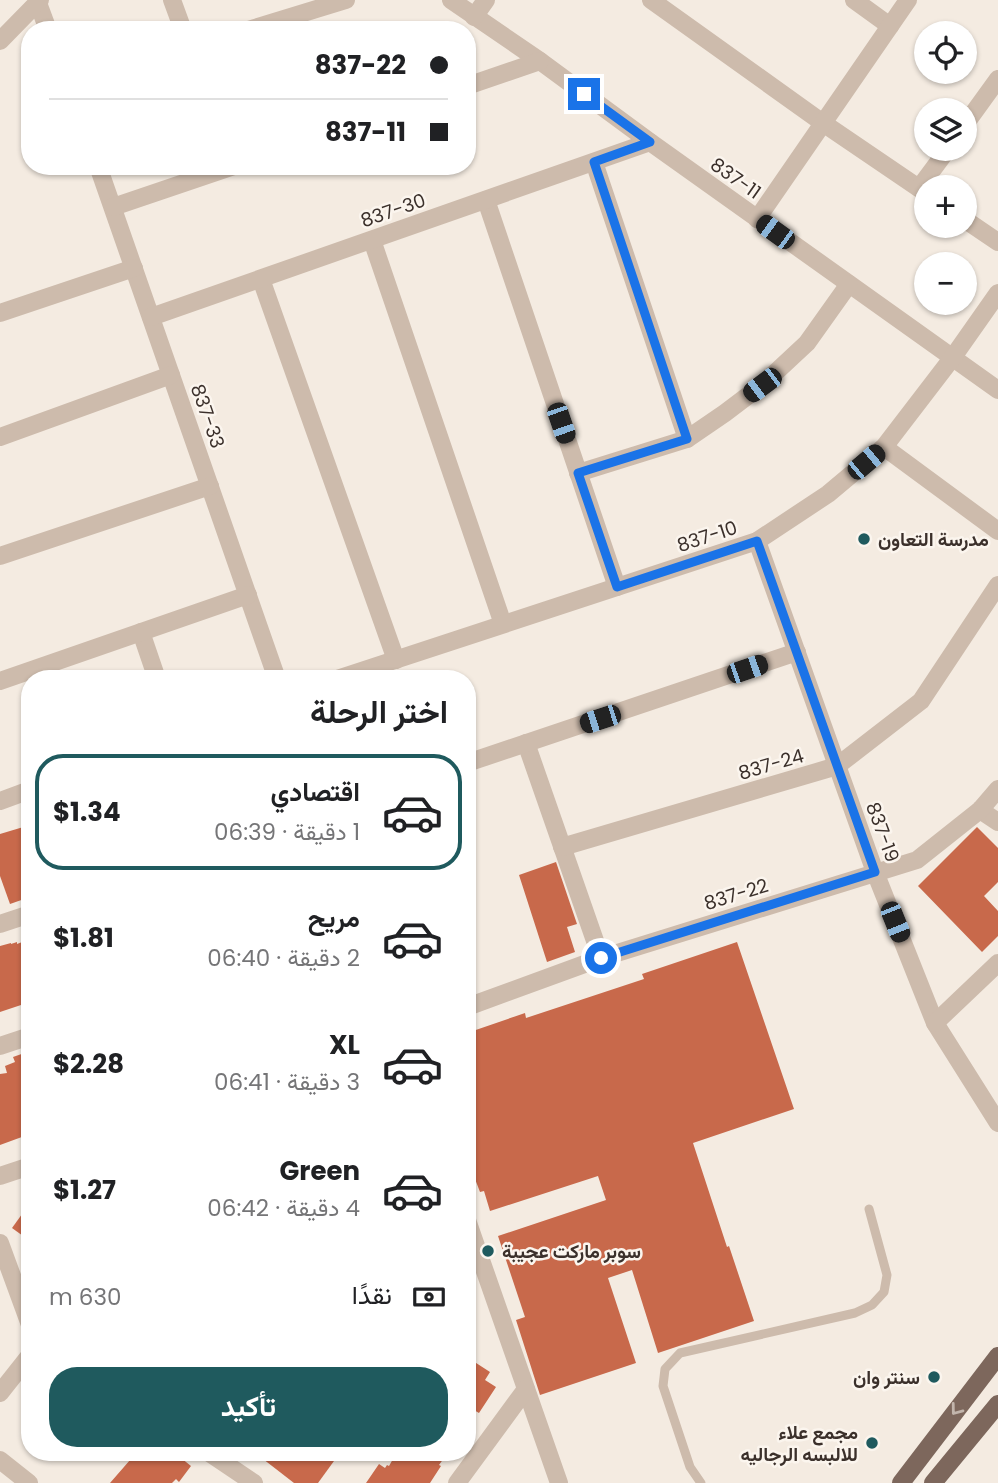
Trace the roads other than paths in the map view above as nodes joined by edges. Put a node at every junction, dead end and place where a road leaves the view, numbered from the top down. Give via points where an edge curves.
1 (172, 0) edge
2 (346, 0) edge
3 (451, 0) edge
4 (486, 0) edge
5 (651, 0) edge
6 (854, 0) edge
7 (908, 0) edge
8 (39, 1) edge
9 (474, 17) junction
10 (45, 21) edge
11 (180, 21) edge
12 (277, 21) edge
13 (890, 26) junction
14 (0, 41) edge
15 (540, 61) junction
16 (998, 79) edge
17 (476, 83) edge
18 (977, 108) edge
19 (823, 123) junction
20 (650, 142) junction
21 (594, 162) junction
22 (100, 175) edge
23 (209, 175) edge
24 (914, 185) edge
25 (486, 200) junction
26 (113, 208) junction
27 (757, 219) junction
28 (977, 228) edge
29 (372, 240) junction
30 (998, 242) edge
31 (134, 268) junction
32 (261, 279) junction
33 (849, 284) junction
34 (998, 293) edge
35 (0, 313) edge
36 (151, 317) junction
37 (953, 357) junction
38 (171, 375) junction
39 (998, 390) edge
40 (0, 437) edge
41 (687, 439) junction
42 (884, 447) junction
43 (578, 473) junction
44 (210, 486) junction
45 (998, 531) edge
46 (757, 541) junction
47 (0, 556) edge
48 (998, 585) edge
49 (617, 587) junction
50 (248, 595) junction
51 (503, 624) junction
52 (141, 632) junction
53 (797, 652) junction
54 (396, 660) junction
55 (32, 670) edge
56 (154, 670) edge
57 (274, 670) edge
58 (365, 670) edge
59 (21, 674) edge
60 (0, 681) edge
61 (526, 743) junction
62 (476, 760) edge
63 (837, 766) junction
64 (998, 789) edge
65 (21, 793) edge
66 (0, 800) edge
67 (980, 810) junction
68 (998, 822) edge
69 (562, 847) junction
70 (875, 872) junction
71 (21, 917) edge
72 (0, 924) edge
73 (601, 958) junction
74 (998, 963) edge
75 (476, 1004) edge
76 (935, 1023) junction
77 (21, 1039) edge
78 (0, 1046) edge
79 (998, 1123) edge
80 (21, 1169) edge
81 (0, 1176) edge
82 (869, 1209) dead end
83 (0, 1243) edge
84 (476, 1246) edge
85 (21, 1300) edge
86 (998, 1356) edge
87 (21, 1368) edge
88 (526, 1389) junction
89 (0, 1393) edge
90 (998, 1404) edge
91 (476, 1457) edge
92 (0, 1460) edge
93 (221, 1461) edge
94 (473, 1461) edge
95 (908, 1480) edge
96 (29, 1483) edge
97 (254, 1483) edge
98 (457, 1483) edge
99 (559, 1483) edge
100 (701, 1483) edge
101 (933, 1483) edge

1 - 11 street
2 - 12 street
3 - 9 street, 837-11
4 - 9 street
5 - 19 street
6 - 13 street
7 - 13 street
8 - 10 street
8 - 14 street
9 - 15 street, 837-11
13 - 19 street
15 - 17 street
15 - 20 street, 837-11
16 - 18 street
19 - 24 street
19 - 27 street
20 - 21 street, 837-30
20 - 27 street, 837-11
21 - 25 street, 837-30
21 - 41 street
22 - 26 street, 837-33
23 - 26 street
25 - 29 street, 837-30
25 - 43 street
26 - 31 street, 837-33
27 - 33 street, 837-11
28 - 30 street
29 - 32 street, 837-30
29 - 51 street
31 - 35 street
31 - 36 street, 837-33
32 - 36 street, 837-30
32 - 54 street
33 - 37 street, 837-11
33 - 41 street via 807,344 762,385
34 - 37 street, 837-10
36 - 38 street, 837-33
37 - 39 street, 837-11
37 - 42 street, 837-10
38 - 40 street
38 - 44 street, 837-33
41 - 43 street
42 - 45 street
42 - 46 street, 837-10 via 828,494
43 - 49 street
44 - 47 street
44 - 50 street, 837-33
46 - 49 street, 837-10
46 - 53 street, 837-19
48 - 63 street, 837-24 via 921,701
49 - 51 street, 837-10
50 - 52 street
50 - 57 street, 837-33
51 - 54 street, 837-10
52 - 55 street
52 - 56 street
53 - 61 street
53 - 63 street, 837-19
54 - 58 street, 837-10
59 - 60 street
61 - 62 street
61 - 69 street
63 - 69 street, 837-24
63 - 70 street, 837-19
64 - 67 street, 837-22
65 - 66 street
67 - 68 street
67 - 70 street, 837-22 via 917,860
69 - 73 street
70 - 73 street, 837-22
70 - 76 street, 837-19
71 - 72 street
73 - 75 street, 837-22
74 - 76 street
76 - 79 street, 837-19
77 - 78 street
80 - 81 street
82 - 100 lane via 887,1275 884,1292 872,1306 680,1353 664,1369 663,1386 690,1467
83 - 85 street
84 - 88 street
86 -> 95 main road
87 - 89 street
88 - 91 street
88 - 99 street
90 - 101 main road
92 - 96 street
93 - 97 street
94 - 98 street

